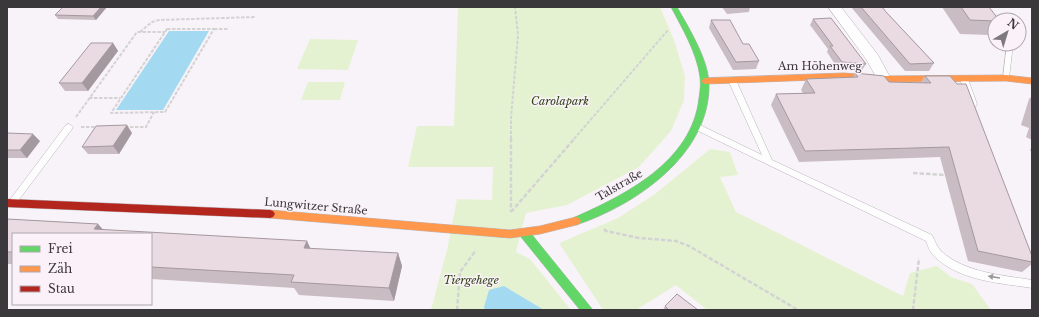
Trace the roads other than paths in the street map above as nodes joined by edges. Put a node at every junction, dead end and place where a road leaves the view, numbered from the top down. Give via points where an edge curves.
1 (674, 7) edge
2 (834, 7) edge
3 (1009, 52) edge
4 (1006, 78) junction
5 (884, 79) junction
6 (964, 79) junction
7 (732, 80) junction
8 (705, 81) junction
9 (1032, 81) edge
10 (978, 115) edge
11 (69, 127) road end
12 (697, 127) junction
13 (769, 161) junction
14 (10, 204) edge
15 (525, 234) junction
16 (1032, 284) edge
17 (587, 310) edge

1 - 8 street, Talstraße
2 - 5 street via 873,58
3 - 4 lane
4 - 6 street, Am Höhenweg
4 - 9 street, Am Höhenweg
5 - 6 street, Am Höhenweg
5 - 7 street, Am Höhenweg via 844,76
6 - 10 lane
7 - 8 street, Am Höhenweg
7 - 13 lane
8 - 12 street, Talstraße via 705,99
11 - 14 lane
12 - 13 lane
12 - 15 street, Talstraße via 686,146 663,172 636,192 573,222
16 -> 13 lane via 973,274 937,253 929,238
14 - 15 street, Lungwitzer Straße via 175,208
15 - 17 street

